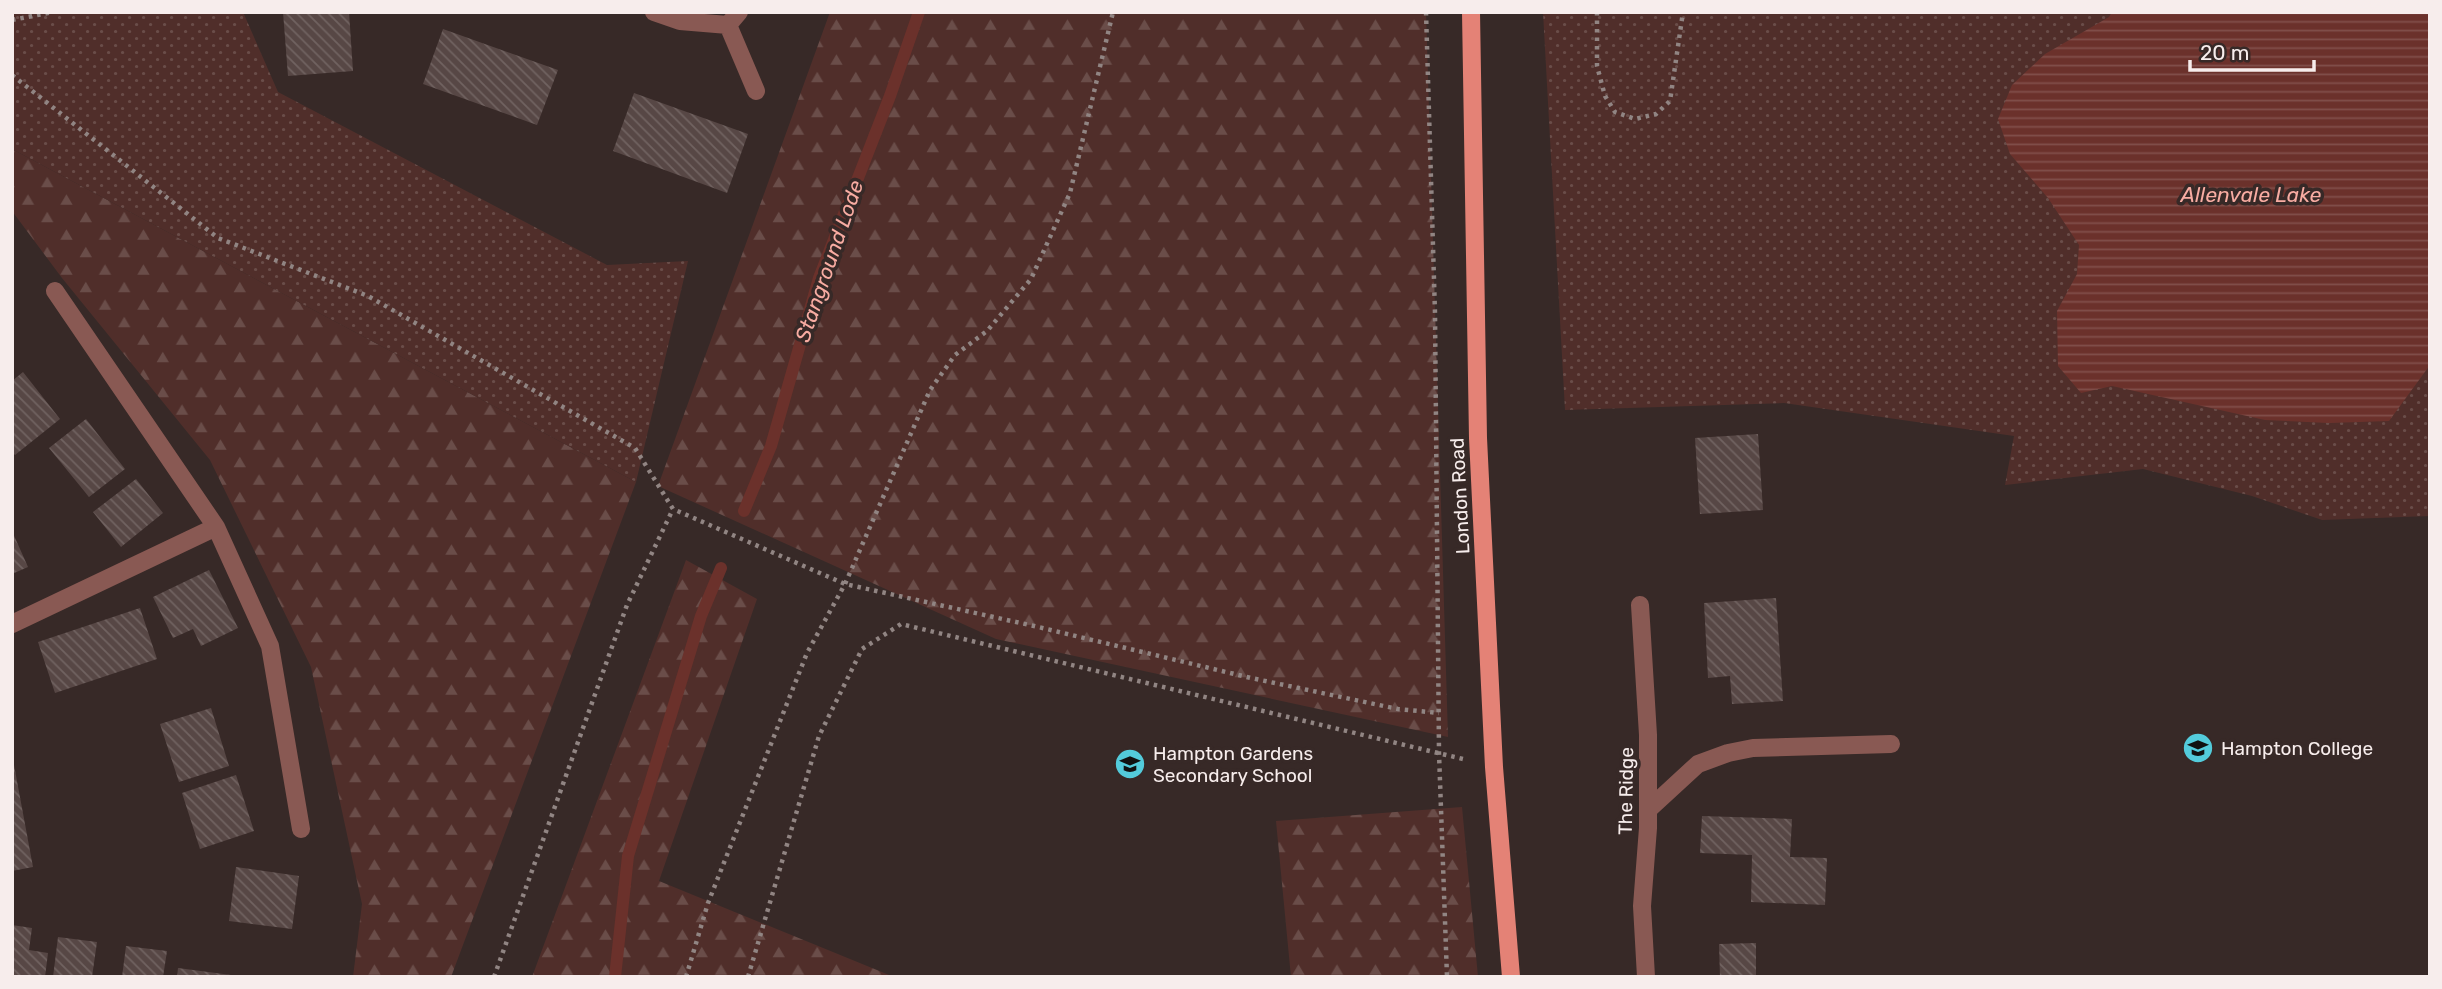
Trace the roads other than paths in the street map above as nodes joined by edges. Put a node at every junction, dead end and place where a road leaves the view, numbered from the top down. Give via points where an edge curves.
1 (654, 12) edge
2 (1471, 12) edge
3 (734, 18) edge
4 (756, 91) dead end
5 (55, 291) dead end
6 (216, 527) junction
7 (1640, 605) dead end
8 (12, 624) edge
9 (1891, 744) dead end
10 (1648, 810) junction
11 (301, 829) dead end
12 (1511, 977) edge
13 (1646, 977) edge

1 - 3 street via 680,21
2 - 12 main road, London Road via 1478,438 1494,766
3 - 4 street
5 - 6 street
6 - 8 street
6 - 11 street via 270,646
7 - 10 street, The Ridge
9 - 10 street via 1728,752 1699,764
10 - 13 street, The Ridge via 1642,906

